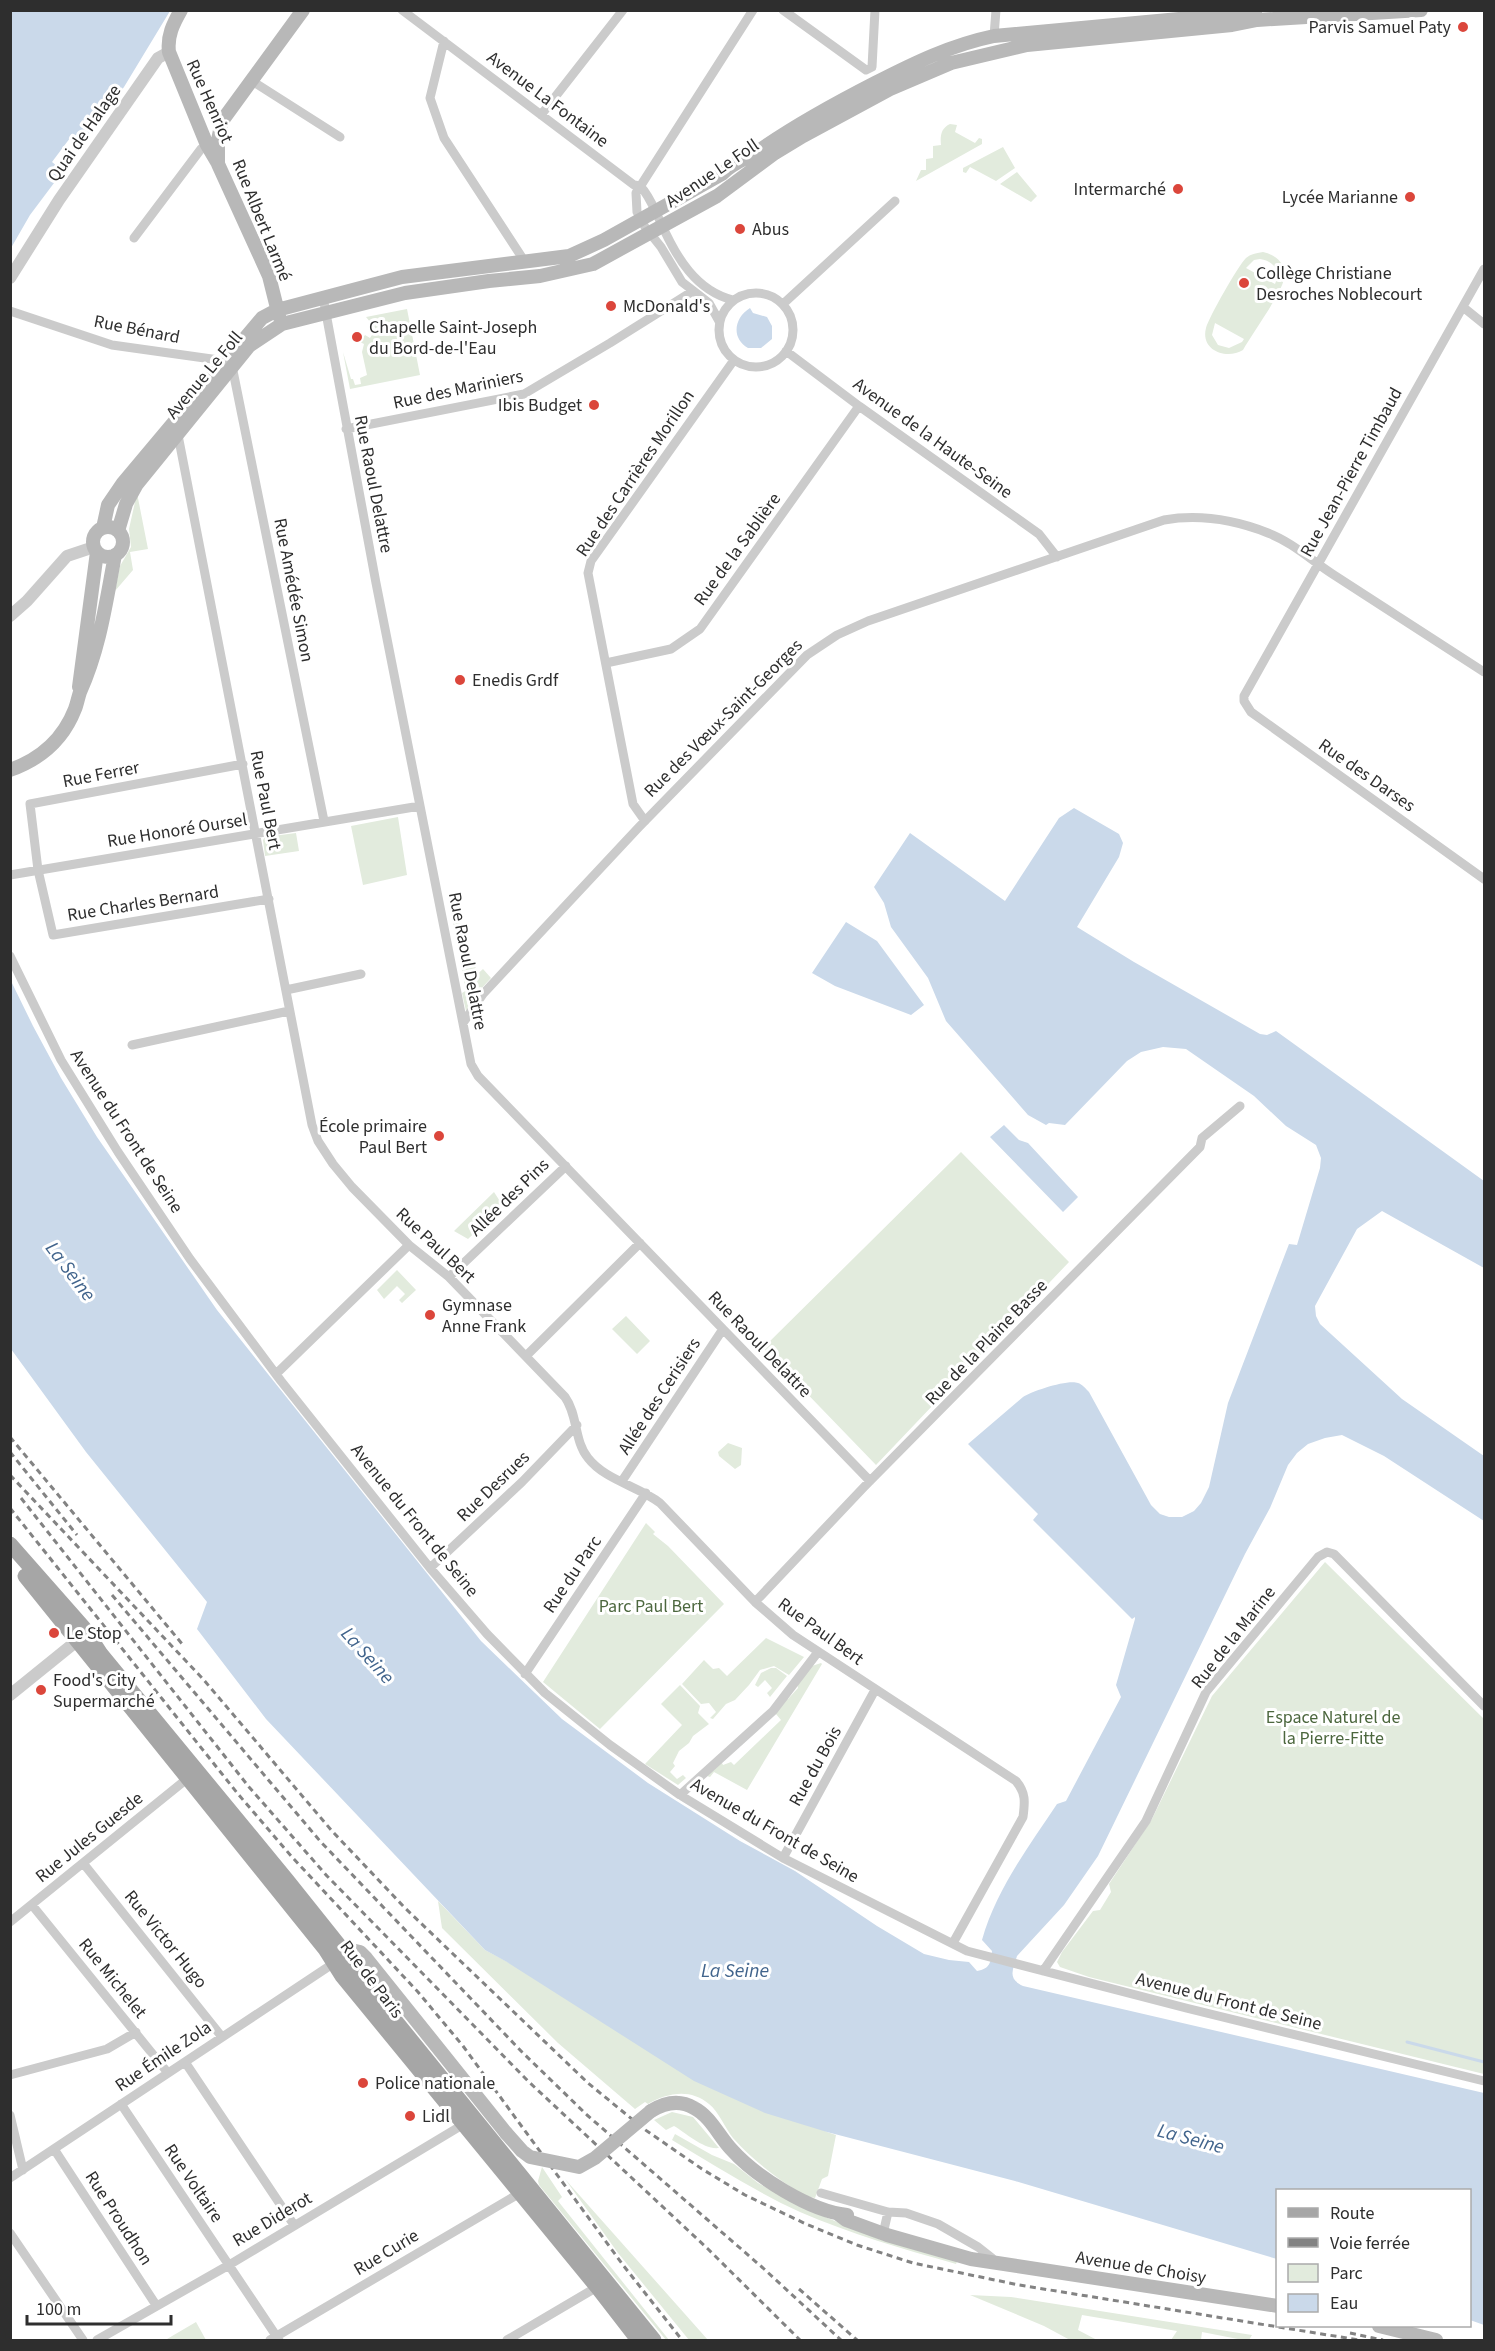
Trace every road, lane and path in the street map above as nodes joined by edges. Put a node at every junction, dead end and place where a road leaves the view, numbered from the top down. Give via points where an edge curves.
1 (181, 10) edge
2 (303, 10) edge
3 (402, 10) edge
4 (623, 10) edge
5 (753, 10) edge
6 (783, 10) edge
7 (875, 10) edge
8 (996, 10) edge
9 (1269, 10) edge
10 (1421, 10) edge
11 (1328, 14) edge
12 (994, 36) junction
13 (444, 41) junction
14 (169, 52) junction
15 (252, 81) junction
16 (541, 115) junction
17 (215, 137) junction
18 (340, 137) dead end
19 (640, 186) junction
20 (895, 201) dead end
21 (652, 223) junction
22 (134, 238) dead end
23 (525, 262) junction
24 (1485, 269) edge
25 (10, 278) edge
26 (693, 291) junction
27 (323, 297) junction
28 (733, 300) junction
29 (783, 304) junction
30 (1463, 307) junction
31 (277, 310) junction
32 (10, 311) edge
33 (326, 313) junction
34 (719, 321) junction
35 (282, 324) junction
36 (1485, 324) edge
37 (786, 351) junction
38 (734, 360) junction
39 (229, 363) junction
40 (859, 406) junction
41 (346, 429) junction
42 (178, 435) junction
43 (103, 528) junction
44 (118, 531) junction
45 (95, 550) junction
46 (115, 555) junction
47 (1057, 557) junction
48 (1318, 565) junction
49 (10, 616) edge
50 (606, 663) junction
51 (1485, 672) edge
52 (1245, 690) joint
53 (79, 695) junction
54 (243, 764) junction
55 (11, 770) edge
56 (420, 806) junction
57 (324, 821) junction
58 (645, 821) junction
59 (256, 834) junction
60 (38, 870) junction
61 (10, 875) edge
62 (1485, 879) edge
63 (269, 899) junction
64 (10, 956) edge
65 (361, 974) dead end
66 (286, 990) junction
67 (289, 1011) junction
68 (463, 1023) junction
69 (132, 1045) dead end
70 (1240, 1106) dead end
71 (566, 1166) junction
72 (640, 1243) junction
73 (409, 1245) junction
74 (449, 1277) junction
75 (723, 1329) junction
76 (526, 1355) junction
77 (276, 1374) junction
78 (577, 1425) junction
79 (622, 1481) junction
80 (870, 1481) junction
81 (646, 1493) junction
82 (10, 1544) edge
83 (10, 1557) edge
84 (430, 1568) junction
85 (755, 1602) junction
86 (81, 1634) junction
87 (819, 1652) junction
88 (525, 1674) junction
89 (875, 1690) junction
90 (10, 1695) edge
91 (1485, 1706) edge
92 (188, 1778) junction
93 (680, 1795) junction
94 (783, 1858) junction
95 (83, 1863) junction
96 (32, 1905) junction
97 (12, 1918) edge
98 (953, 1943) junction
99 (340, 1958) junction
100 (1043, 1971) junction
101 (136, 2032) junction
102 (222, 2037) junction
103 (185, 2062) junction
104 (168, 2073) junction
105 (10, 2075) edge
106 (1485, 2081) edge
107 (121, 2104) junction
108 (10, 2115) edge
109 (464, 2124) junction
110 (54, 2149) junction
111 (23, 2170) junction
112 (10, 2178) edge
113 (520, 2193) junction
114 (821, 2193) dead end
115 (888, 2212) junction
116 (294, 2225) junction
117 (884, 2231) junction
118 (10, 2233) edge
119 (996, 2260) junction
120 (229, 2265) junction
121 (597, 2287) junction
122 (156, 2305) junction
123 (1276, 2307) edge
124 (1387, 2327) edge
125 (275, 2339) edge
126 (83, 2340) edge
127 (97, 2340) edge
128 (507, 2340) edge
129 (638, 2340) edge
130 (654, 2340) edge
131 (1436, 2340) edge

1 - 14 main road via 170,33
2 - 15 main road
3 - 13 street, Avenue La Fontaine
4 - 16 street
5 - 19 street
6 - 7 street via 866,70 872,67
8 - 12 street
9 - 12 main road, Avenue Le Foll
10 - 11 main road, Avenue Le Foll
11 - 21 main road, Avenue Le Foll via 1027,45 951,63 890,89 803,136 717,196
12 - 21 main road, Avenue Le Foll via 946,49 857,92 731,166
13 - 16 street, Avenue La Fontaine
13 - 23 street via 430,98 444,138
14 - 17 main road, Rue Henriot via 202,129
14 - 25 street, Quai de Halage via 158,58
15 - 17 main road
15 - 18 street
16 - 19 street, Avenue La Fontaine
17 - 22 street via 201,149
17 - 31 main road, Rue Albert Larmé via 218,164 269,276
19 - 21 street
19 - 21 street via 637,212
20 - 29 street
21 - 23 main road, Avenue Le Foll via 583,252
21 - 26 street via 682,282
21 - 28 street via 694,279 717,295
21 - 33 main road, Avenue Le Foll via 605,259 576,268 405,293
23 - 27 main road, Avenue Le Foll via 411,275
24 - 30 street, Rue Jean-Pierre Timbaud
26 - 34 street via 713,307
26 - 41 street, Rue des Mariniers via 524,393
27 - 31 main road, Avenue Le Foll
27 - 33 street, Rue Raoul Delattre
28 - 29 street via 759,292
28 - 34 street
29 - 37 street via 791,316 793,330
30 - 36 street
30 - 48 street, Rue Jean-Pierre Timbaud
31 - 35 main road, Rue Albert Larmé
31 - 39 main road, Avenue Le Foll via 262,318
32 - 39 street, Rue Bénard via 112,345
33 - 35 main road, Avenue Le Foll
33 - 41 street, Rue Raoul Delattre
34 - 38 street via 720,342
35 - 39 main road, Avenue Le Foll
37 - 38 street via 765,366 751,367
37 - 40 street, Avenue de la Haute-Seine
38 - 50 street, Rue des Carrières Morillon via 591,561 588,573
39 - 42 main road, Avenue Le Foll
39 - 43 main road, Avenue Le Foll via 123,483 108,505
39 - 57 street, Rue Amédée Simon
40 - 47 street, Avenue de la Haute-Seine via 1039,534
40 - 50 street, Rue de la Sablière via 700,629 671,650
41 - 56 street, Rue Raoul Delattre
42 - 44 main road, Avenue Le Foll via 137,484
42 - 54 street, Rue Paul Bert
43 - 44 main road
43 - 45 main road via 93,538
44 - 46 main road via 122,544
45 - 46 main road via 106,556
45 - 49 street via 67,556
45 - 53 main road
46 - 53 main road via 104,622
47 - 48 street, Rue des Vœux-Saint-Georges via 1164,520 1187,517 1230,521 1269,533
47 - 58 street, Rue des Vœux-Saint-Georges via 867,621 821,644 758,703
48 - 51 street, Rue des Vœux-Saint-Georges
48 - 52 street, Rue Jean-Pierre Timbaud
50 - 58 street, Rue des Carrières Morillon via 633,804
52 - 62 street, Rue des Darses via 1244,701 1251,712
53 - 55 main road via 56,741 29,763
54 - 59 street, Rue Paul Bert
54 - 60 street, Rue Ferrer via 30,804
56 - 57 street, Rue Honoré Oursel
56 - 68 street, Rue Raoul Delattre
57 - 59 street, Rue Honoré Oursel
58 - 68 street, Rue des Vœux-Saint-Georges via 483,994
59 - 60 street, Rue Honoré Oursel
59 - 63 street, Rue Paul Bert
60 - 61 street, Rue Honoré Oursel
60 - 63 street, Rue Charles Bernard via 53,935
63 - 66 street, Rue Paul Bert
64 - 77 street, Avenue du Front de Seine via 61,1060 118,1152 190,1259
65 - 66 street
66 - 67 street, Rue Paul Bert
67 - 69 street
67 - 73 street, Rue Paul Bert via 318,1141 342,1176
68 - 71 street, Rue Raoul Delattre via 471,1064 478,1076
70 - 80 street, Rue de la Plaine Basse via 1202,1138 1200,1147
71 - 72 street, Rue Raoul Delattre
71 - 74 street, Allée des Pins
72 - 75 street, Rue Raoul Delattre
72 - 76 street
73 - 74 street, Rue Paul Bert
73 - 77 street
74 - 76 street, Rue Paul Bert
75 - 79 street, Allée des Cerisiers
75 - 80 street, Rue Raoul Delattre
76 - 78 street, Rue Paul Bert via 565,1397
77 - 84 street, Avenue du Front de Seine
78 - 79 street, Rue Paul Bert via 588,1458
78 - 84 street, Rue Desrues
79 - 81 street, Rue Paul Bert
80 - 85 street, Rue de la Plaine Basse
81 - 85 street, Rue Paul Bert
81 - 88 street, Rue du Parc
82 - 86 main road
83 - 86 main road
84 - 88 street, Avenue du Front de Seine
85 - 87 street, Rue Paul Bert
86 - 90 street
86 - 92 main road, Rue de Paris
86 - 99 main road, Rue de Paris via 132,1690
87 - 89 street, Rue Paul Bert
87 - 93 street via 773,1711
88 - 93 street, Avenue du Front de Seine via 609,1745
89 - 94 street, Rue du Bois
89 - 98 street, Rue Paul Bert via 1016,1780 1023,1790 1023,1817
91 - 100 street, Rue de la Marine via 1334,1554 1327,1552 1318,1557 1206,1692 1146,1821
92 - 95 street, Rue Jules Guesde
92 - 99 main road, Rue de Paris
93 - 94 street, Avenue du Front de Seine
94 - 98 street, Avenue du Front de Seine
95 - 96 street, Rue Jules Guesde
95 - 102 street, Rue Victor Hugo
96 - 97 street, Rue Jules Guesde
96 - 101 street, Rue Michelet
98 - 100 street, Avenue du Front de Seine via 967,1951
99 - 102 street, Rue Émile Zola
99 - 109 main road, Rue de Paris
99 - 117 main road, Avenue de Choisy, bridge via 351,1950 366,1958 506,2133 530,2157 579,2167 661,2105 685,2104 705,2116 754,2171 780,2188 846,2220
99 - 130 main road, Rue de Paris via 360,1977
100 - 106 street, Avenue du Front de Seine
101 - 104 street, Rue Michelet
101 - 105 street via 107,2049
102 - 103 street, Rue Émile Zola
103 - 104 street, Rue Émile Zola
103 - 116 street
104 - 107 street, Rue Émile Zola
107 - 110 street, Rue Émile Zola
107 - 120 street, Rue Voltaire
108 - 111 street
109 - 113 main road, Rue de Paris
109 - 116 street, Rue Diderot
110 - 111 street, Rue Émile Zola
110 - 122 street, Rue Proudhon
111 - 112 street, Rue Émile Zola
113 - 121 main road, Rue de Paris
113 - 125 street, Rue Curie
114 - 115 street
115 - 117 street
115 - 119 street via 906,2213 939,2224
116 - 120 street, Rue Diderot
117 - 119 main road, Avenue de Choisy via 960,2256
118 - 126 street
119 - 123 main road, Avenue de Choisy
120 - 122 street, Rue Diderot
120 - 125 street, Rue Voltaire
121 - 128 street
121 - 129 main road, Rue de Paris
122 - 127 street, Rue Diderot
124 - 131 main road

